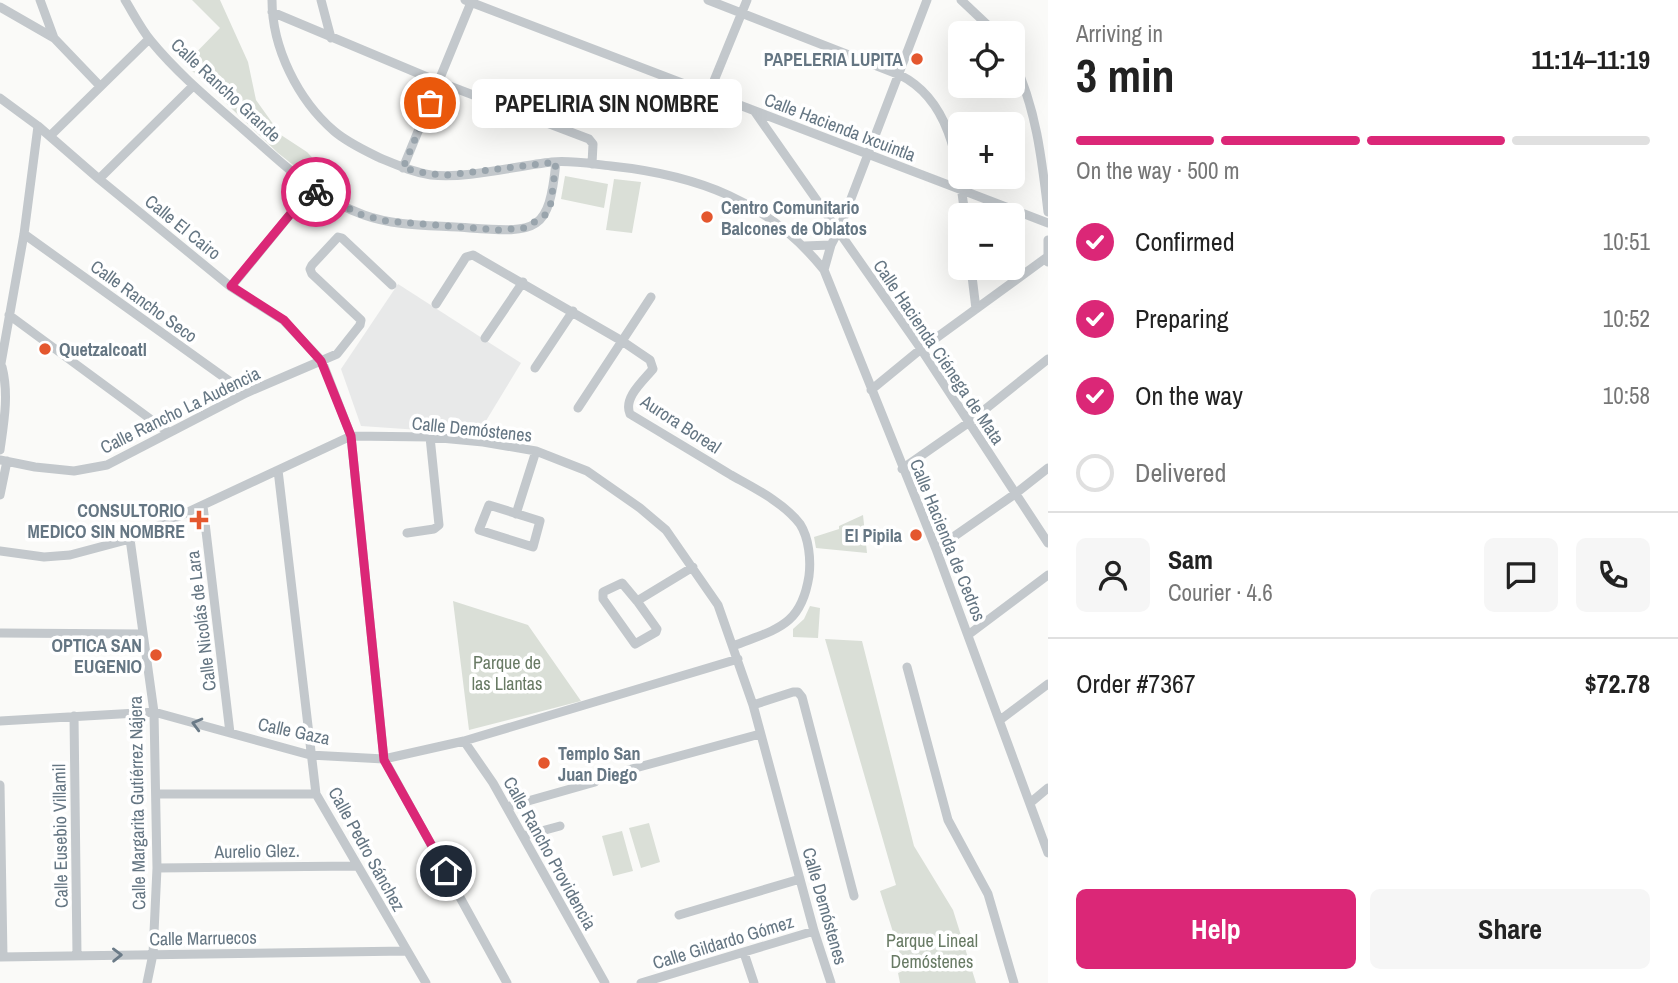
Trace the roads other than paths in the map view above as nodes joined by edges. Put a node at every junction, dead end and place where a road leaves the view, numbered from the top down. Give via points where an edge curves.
1 (40, 0) edge
2 (125, 0) edge
3 (272, 0) edge
4 (321, 0) edge
5 (708, 0) edge
6 (747, 0) edge
7 (927, 0) edge
8 (961, 0) edge
9 (469, 1) edge
10 (0, 7) edge
11 (272, 12) junction
12 (742, 13) junction
13 (986, 21) edge
14 (54, 38) junction
15 (331, 38) junction
16 (149, 39) junction
17 (900, 75) junction
18 (439, 82) junction
19 (99, 85) junction
20 (193, 86) junction
21 (1025, 87) edge
22 (709, 93) junction
23 (0, 98) edge
24 (754, 111) junction
25 (38, 126) junction
26 (50, 136) junction
27 (868, 155) junction
28 (556, 162) junction
29 (592, 164) junction
30 (403, 168) junction
31 (99, 179) junction
32 (311, 189) junction
33 (962, 190) junction
34 (964, 203) edge
35 (1048, 212) edge
36 (1048, 223) edge
37 (839, 230) junction
38 (24, 234) junction
39 (1048, 240) edge
40 (831, 245) junction
41 (804, 246) junction
42 (1047, 260) edge
43 (824, 270) junction
44 (972, 280) edge
45 (523, 282) junction
46 (392, 285) dead end
47 (231, 286) junction
48 (651, 297) dead end
49 (436, 304) dead end
50 (976, 309) junction
51 (573, 311) junction
52 (9, 316) junction
53 (485, 338) dead end
54 (622, 341) junction
55 (920, 349) junction
56 (1048, 359) edge
57 (321, 361) junction
58 (1, 368) edge
59 (535, 368) dead end
60 (872, 390) junction
61 (246, 393) junction
62 (578, 408) dead end
63 (968, 423) junction
64 (167, 432) junction
65 (351, 436) junction
66 (430, 437) junction
67 (0, 450) edge
68 (537, 451) junction
69 (4, 461) edge
70 (1048, 468) edge
71 (902, 469) junction
72 (278, 470) junction
73 (1014, 494) junction
74 (0, 495) edge
75 (204, 506) junction
76 (516, 514) junction
77 (407, 533) dead end
78 (130, 539) junction
79 (1048, 543) edge
80 (936, 550) junction
81 (0, 551) edge
82 (694, 566) junction
83 (1048, 575) edge
84 (638, 601) junction
85 (0, 634) edge
86 (143, 634) junction
87 (968, 635) junction
88 (733, 646) junction
89 (738, 659) junction
90 (907, 667) dead end
91 (1048, 684) edge
92 (753, 705) junction
93 (154, 712) junction
94 (74, 716) junction
95 (1000, 720) junction
96 (0, 721) edge
97 (230, 733) junction
98 (760, 734) junction
99 (464, 741) junction
100 (310, 755) junction
101 (384, 760) junction
102 (628, 770) dead end
103 (595, 782) dead end
104 (0, 785) edge
105 (1048, 788) edge
106 (156, 794) junction
107 (316, 794) junction
108 (1030, 803) junction
109 (507, 807) junction
110 (560, 826) dead end
111 (523, 836) junction
112 (1048, 853) edge
113 (358, 866) junction
114 (157, 868) junction
115 (800, 879) junction
116 (854, 896) dead end
117 (679, 915) dead end
118 (814, 931) junction
119 (407, 951) junction
120 (744, 953) junction
121 (153, 954) junction
122 (77, 956) junction
123 (1, 957) edge
124 (680, 971) junction
125 (146, 983) edge
126 (426, 983) edge
127 (507, 983) edge
128 (605, 983) edge
129 (641, 983) edge
130 (683, 983) edge
131 (754, 983) edge
132 (831, 983) edge
133 (1014, 983) edge

1 - 14 street
2 - 16 street, Calle Rancho Grande
3 - 11 street, Calle Hacienda de Cedros
4 - 15 street
5 - 12 street
6 - 12 street
7 - 17 street
8 - 13 street
9 - 18 street
9 - 22 street, Calle Hacienda Ixcuintla
10 - 14 street
11 - 15 street
11 - 30 street, Calle Hacienda de Cedros via 286,64 317,114 358,147
12 - 17 street
12 - 22 street
14 - 19 street
15 - 18 street
16 - 19 street
16 - 20 street, Calle Rancho Grande
17 - 27 street
17 - 33 street via 919,88 943,117
18 - 29 street via 589,139
18 - 30 street
19 - 26 street
20 - 31 street
20 - 32 street, Calle Rancho Grande
21 - 35 street via 1042,158
22 - 24 street, Calle Hacienda Ixcuintla
23 - 25 street, Calle El Cairo
24 - 27 street, Calle Hacienda Ixcuintla
24 - 37 street, Calle Hacienda Ciénega de Mata
25 - 26 street, Calle El Cairo
25 - 38 street
26 - 31 street, Calle El Cairo
27 - 33 street, Calle Hacienda Ixcuintla
27 - 37 street
28 - 29 street, Calle Hacienda de Cedros
28 - 30 street, Calle Hacienda de Cedros via 447,175
28 - 32 street, Calle Rancho Grande via 551,203 545,215 525,228 386,221 362,215
29 - 41 street, Calle Hacienda de Cedros via 652,172 720,190 747,203
31 - 47 street, Calle El Cairo
32 - 47 street
33 - 34 street
33 - 36 street, Calle Hacienda Ixcuintla
37 - 40 street
37 - 55 street, Calle Hacienda Ciénega de Mata
38 - 52 street
38 - 61 street, Calle Rancho Seco
39 - 42 street
40 - 41 street
40 - 43 street
41 - 43 street, Calle Hacienda de Cedros
42 - 50 street
43 - 60 street, Calle Hacienda de Cedros
44 - 50 street
45 - 49 street, Aurora Boreal via 470,254
45 - 51 street, Aurora Boreal
45 - 53 street
46 - 57 street, Calle Rancho La Audencia via 342,238 336,239 312,265 312,274 361,320 337,354
47 - 57 street, Calle El Cairo via 284,320
48 - 54 street
50 - 55 street
51 - 54 street, Aurora Boreal
51 - 59 street
52 - 58 street
52 - 64 street
54 - 62 street
54 - 88 street, Aurora Boreal via 653,366 629,400 630,414 777,503 803,530 809,570 798,612 780,626
55 - 60 street
55 - 63 street, Calle Hacienda Ciénega de Mata
56 - 63 street
57 - 61 street, Calle Rancho La Audencia
57 - 65 street, Calle El Cairo
58 - 67 street via 6,382
60 - 71 street, Calle Hacienda de Cedros
61 - 64 street, Calle Rancho La Audencia
63 - 71 street
63 - 73 street, Calle Hacienda Ciénega de Mata
64 - 69 street, Calle Rancho La Audencia via 90,470 53,470
65 - 66 street, Calle Demóstenes
65 - 72 street, Calle Demóstenes
65 - 101 street, Calle El Cairo
66 - 68 street, Calle Demóstenes
66 - 77 street via 438,526
68 - 76 street
68 - 82 street, Calle Demóstenes via 587,471 640,508 666,530
69 - 74 street
70 - 73 street
71 - 80 street, Calle Hacienda de Cedros
72 - 75 street, Calle Demóstenes
72 - 100 street, Calle Pedro Sánchez
73 - 79 street, Calle Hacienda Ciénega de Mata
73 - 80 street
75 - 78 street, Calle Demóstenes
75 - 97 street, Calle Nicolás de Lara
76 - 76 street via 540,521 533,547 479,530 489,505
78 - 81 street, Calle Demóstenes via 70,555
78 - 86 street, Calle Margarita Gutiérrez Nájera
80 - 87 street, Calle Hacienda de Cedros
82 - 84 street
82 - 88 street, Calle Demóstenes via 718,605
83 - 87 street
84 - 84 street via 622,583 603,593 635,643 657,629
85 - 86 street
86 - 93 street, Calle Margarita Gutiérrez Nájera
87 - 95 street, Calle Hacienda de Cedros
88 - 89 street, Calle Demóstenes
89 - 92 street, Calle Demóstenes
89 - 99 street, Calle Gaza
90 - 133 street via 948,820 988,894
91 - 95 street
92 - 98 street, Calle Demóstenes
92 - 116 street via 793,692 802,697
93 - 94 street, Calle Gaza
97 -> 93 street, Calle Gaza
93 - 106 street, Calle Margarita Gutiérrez Nájera
94 - 96 street, Calle Gaza
94 - 122 street, Calle Eusebio Villamil
95 - 108 street, Calle Hacienda de Cedros
97 - 100 street, Calle Gaza
98 - 102 street
98 - 115 street, Calle Demóstenes
99 - 101 street, Calle Gaza
99 - 109 street, Calle Rancho Providencia
100 - 101 street, Calle Gaza
100 - 107 street, Calle Pedro Sánchez
101 - 127 street, Calle El Cairo
103 - 109 street
104 - 123 street
105 - 108 street
106 - 107 street
106 - 114 street, Calle Margarita Gutiérrez Nájera
107 - 113 street, Calle Pedro Sánchez
108 - 112 street, Calle Hacienda de Cedros
109 - 111 street, Calle Rancho Providencia
110 - 111 street
111 - 128 street, Calle Rancho Providencia
113 - 114 street, Aurelio Glez.
113 - 119 street, Calle Pedro Sánchez
114 - 121 street, Calle Margarita Gutiérrez Nájera
115 - 117 street
115 - 118 street, Calle Demóstenes
118 - 120 street, Calle Gildardo Gómez
118 - 132 street, Calle Demóstenes
119 - 121 street, Calle Marruecos
119 - 126 street, Calle Pedro Sánchez
120 - 124 street, Calle Gildardo Gómez
120 - 131 street
122 -> 121 street, Calle Marruecos
121 - 125 street, Calle Margarita Gutiérrez Nájera
122 - 123 street, Calle Marruecos
124 - 129 street, Calle Gildardo Gómez
124 - 130 street

